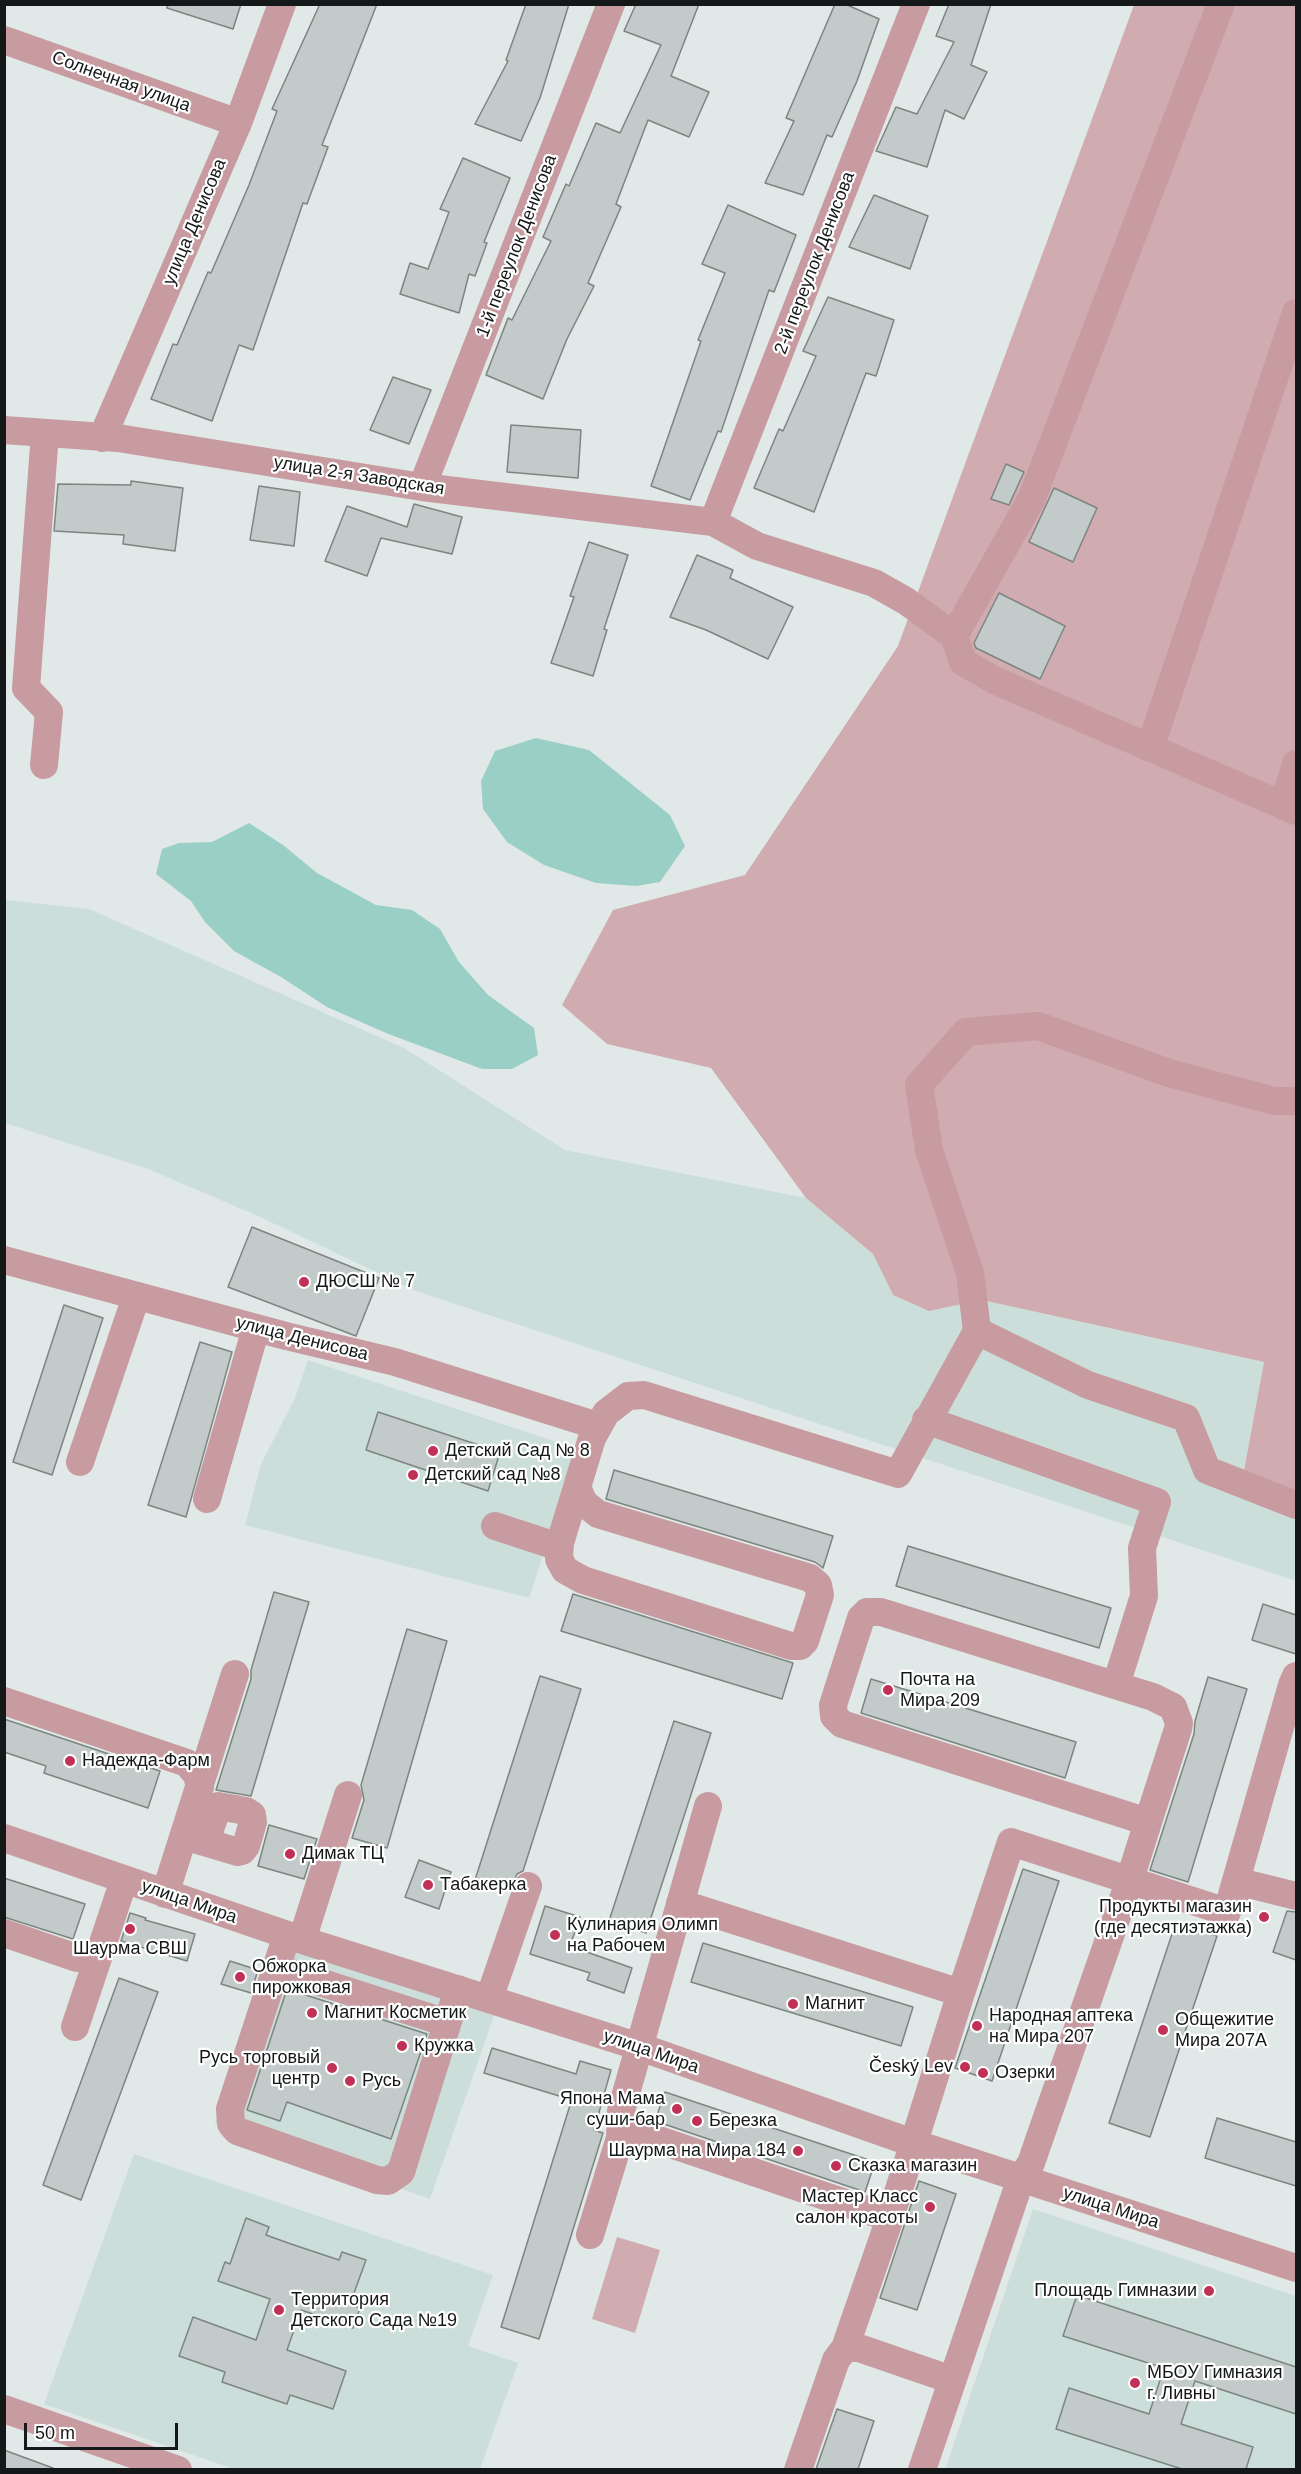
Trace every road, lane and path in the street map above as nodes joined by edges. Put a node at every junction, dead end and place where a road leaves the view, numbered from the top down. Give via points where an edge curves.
1 (282, 4) edge
2 (611, 4) edge
3 (916, 4) edge
4 (1221, 4) edge
5 (4, 40) edge
6 (238, 123) junction
7 (1296, 313) edge
8 (4, 430) edge
9 (45, 433) junction
10 (102, 438) junction
11 (422, 487) junction
12 (713, 522) junction
13 (954, 636) junction
14 (1150, 748) junction
15 (1296, 764) edge
16 (44, 765) dead end
17 (1290, 808) edge
18 (1296, 1101) edge
19 (6, 1265) edge
20 (136, 1297) junction
21 (256, 1328) junction
22 (977, 1331) junction
23 (926, 1420) junction
24 (598, 1426) junction
25 (80, 1462) dead end
26 (577, 1487) junction
27 (207, 1499) dead end
28 (1296, 1505) edge
29 (598, 1514) junction
30 (495, 1526) dead end
31 (562, 1536) junction
32 (235, 1674) dead end
33 (1296, 1676) edge
34 (1116, 1685) junction
35 (4, 1701) edge
36 (200, 1787) junction
37 (348, 1796) dead end
38 (708, 1806) dead end
39 (1148, 1822) junction
40 (4, 1838) edge
41 (182, 1844) junction
42 (216, 1845) dead end
43 (1242, 1858) junction
44 (1130, 1879) junction
45 (124, 1880) junction
46 (1256, 1884) junction
47 (528, 1886) dead end
48 (165, 1894) junction
49 (1296, 1896) edge
50 (1229, 1902) junction
51 (680, 1903) junction
52 (4, 1933) edge
53 (295, 1937) junction
54 (101, 1948) junction
55 (276, 1968) junction
56 (458, 1989) junction
57 (961, 1993) junction
58 (489, 1999) junction
59 (447, 2023) junction
60 (75, 2027) dead end
61 (640, 2047) junction
62 (623, 2128) junction
63 (913, 2142) junction
64 (1021, 2178) junction
65 (890, 2218) junction
66 (590, 2235) dead end
67 (1296, 2268) edge
68 (845, 2348) junction
69 (952, 2380) junction
70 (4, 2409) edge
71 (178, 2469) edge
72 (798, 2469) edge
73 (922, 2469) edge

1 - 6 street, улица Денисова
2 - 11 street, 1-й переулок Денисова
3 - 12 street, 2-й переулок Денисова
4 - 13 street via 1032,498
5 - 6 street, Солнечная улица
6 - 10 street, улица Денисова
7 - 14 street
8 - 9 street, улица 2-я Заводская
9 - 10 street, улица 2-я Заводская
9 - 16 street via 26,688 49,712
10 - 11 street, улица 2-я Заводская
11 - 12 street, улица 2-я Заводская
12 - 13 street via 757,546 874,583
13 - 14 street via 963,662 994,680
14 - 17 street
15 - 17 street
18 - 22 street via 1274,1101 1169,1073 1038,1026 966,1032 919,1085 929,1150 970,1273
19 - 20 street, улица Денисова
20 - 21 street, улица Денисова
20 - 25 street
21 - 24 street, улица Денисова via 395,1362
21 - 27 street
22 - 23 street
22 - 28 street via 1088,1385 1186,1418 1207,1470
23 - 24 street via 898,1474 644,1395 622,1399
23 - 34 street via 1157,1502 1142,1548 1144,1596
24 - 26 street
26 - 29 street via 584,1503
26 - 31 street
29 - 31 street via 581,1515
29 - 31 street via 810,1578 818,1585 820,1595 805,1641 791,1646 572,1576 560,1563
30 - 31 street
32 - 36 street
33 - 43 street
34 - 39 street via 1167,1702 1178,1717 1179,1729
34 - 39 street via 874,1612 864,1614 859,1624 832,1710 842,1724
35 - 36 street via 187,1763 197,1774
36 - 41 street
37 - 53 street
38 - 51 street
39 - 44 street
40 - 45 street, улица Мира
41 - 42 street via 189,1838
41 - 48 street
43 - 46 street via 1247,1876
43 - 50 street
44 - 50 street via 1227,1912
44 - 57 street via 1011,1842
44 - 64 street via 1031,2163
45 - 48 street, улица Мира
45 - 54 street
46 - 49 street
46 - 50 street via 1240,1887
47 - 58 street
48 - 53 street, улица Мира
51 - 57 street
51 - 61 street
52 - 54 street via 77,1958
53 - 55 street
53 - 56 street, улица Мира
54 - 60 street
55 - 59 street
55 - 59 street via 230,2109 231,2124 241,2132 377,2180 388,2181 401,2172
56 - 58 street, улица Мира
56 - 59 street
57 - 63 street
58 - 61 street, улица Мира
61 - 62 street via 621,2110
61 - 63 street, улица Мира
62 - 65 street
62 - 66 street
63 - 64 street, улица Мира
63 - 65 street
64 - 67 street, улица Мира
64 - 69 street
65 - 68 street
68 - 69 street via 859,2348
68 - 72 street via 836,2360
69 - 73 street
70 - 71 street

